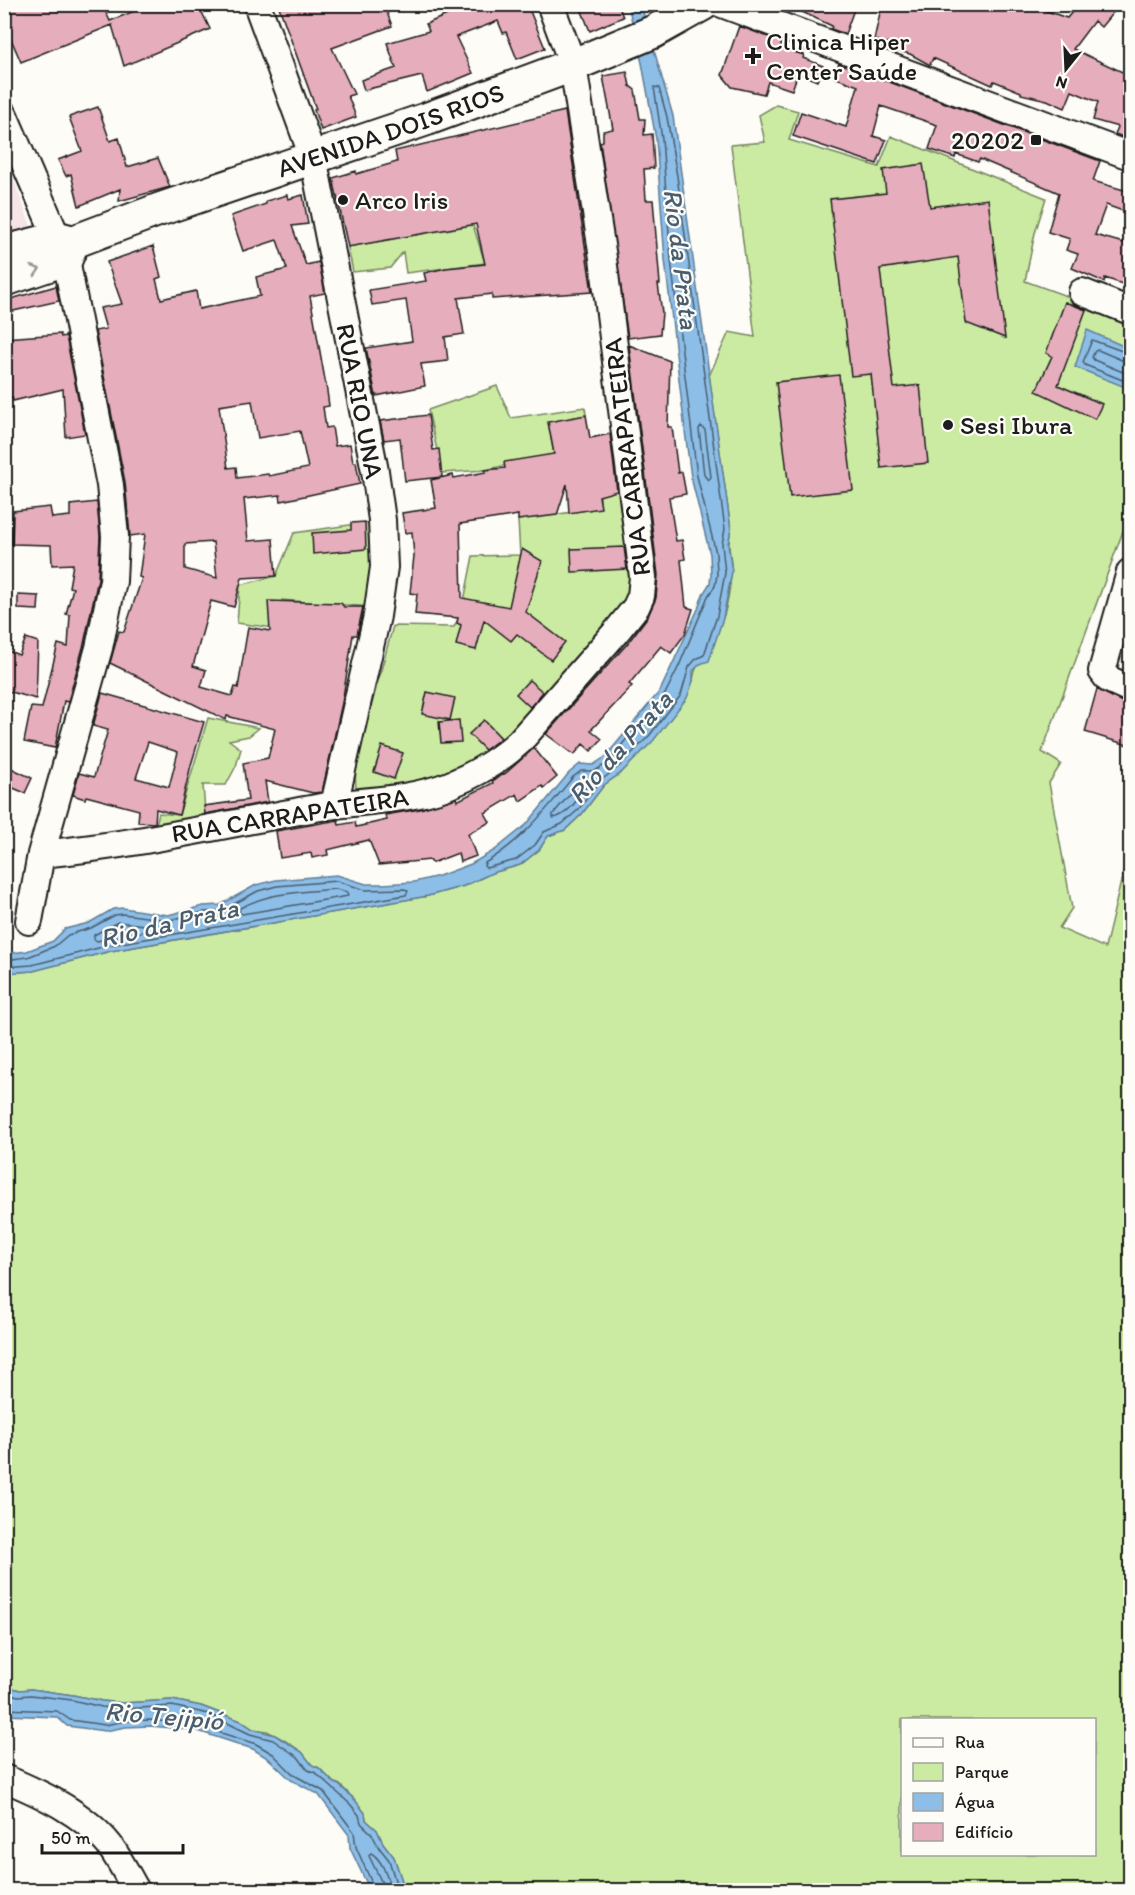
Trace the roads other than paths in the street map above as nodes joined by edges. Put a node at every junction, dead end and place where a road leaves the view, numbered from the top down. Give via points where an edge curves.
1 (257, 4) edge
2 (550, 4) edge
3 (703, 4) edge
4 (722, 4) edge
5 (573, 65) junction
6 (4, 115) edge
7 (1131, 156) edge
8 (313, 157) junction
9 (66, 246) junction
10 (4, 252) edge
11 (4, 280) edge
12 (1082, 292) dead end
13 (1131, 310) edge
14 (1131, 572) edge
15 (1131, 689) edge
16 (334, 805) junction
17 (41, 854) junction
18 (29, 921) dead end
19 (4, 1779) edge
20 (136, 1890) edge

1 - 8 street, RUA RIO UNA
2 - 5 street, RUA CARRAPATEIRA
3 - 5 main road, AVENIDA DOIS RIOS via 641,37
4 - 7 street
5 - 8 main road, AVENIDA DOIS RIOS
5 - 16 street, RUA CARRAPATEIRA via 603,258 643,577 641,596 616,633 520,741 494,763 420,794
6 - 9 street
8 - 9 main road, AVENIDA DOIS RIOS
8 - 16 street, RUA RIO UNA via 375,471 384,567 377,616
9 - 10 main road
11 -> 9 main road
9 - 17 street via 110,485 116,561 99,648
12 - 13 street
14 - 15 street via 1102,671 1108,679
16 - 17 street, RUA CARRAPATEIRA via 90,849
17 - 18 street
19 - 20 street via 70,1811 90,1826 109,1846

